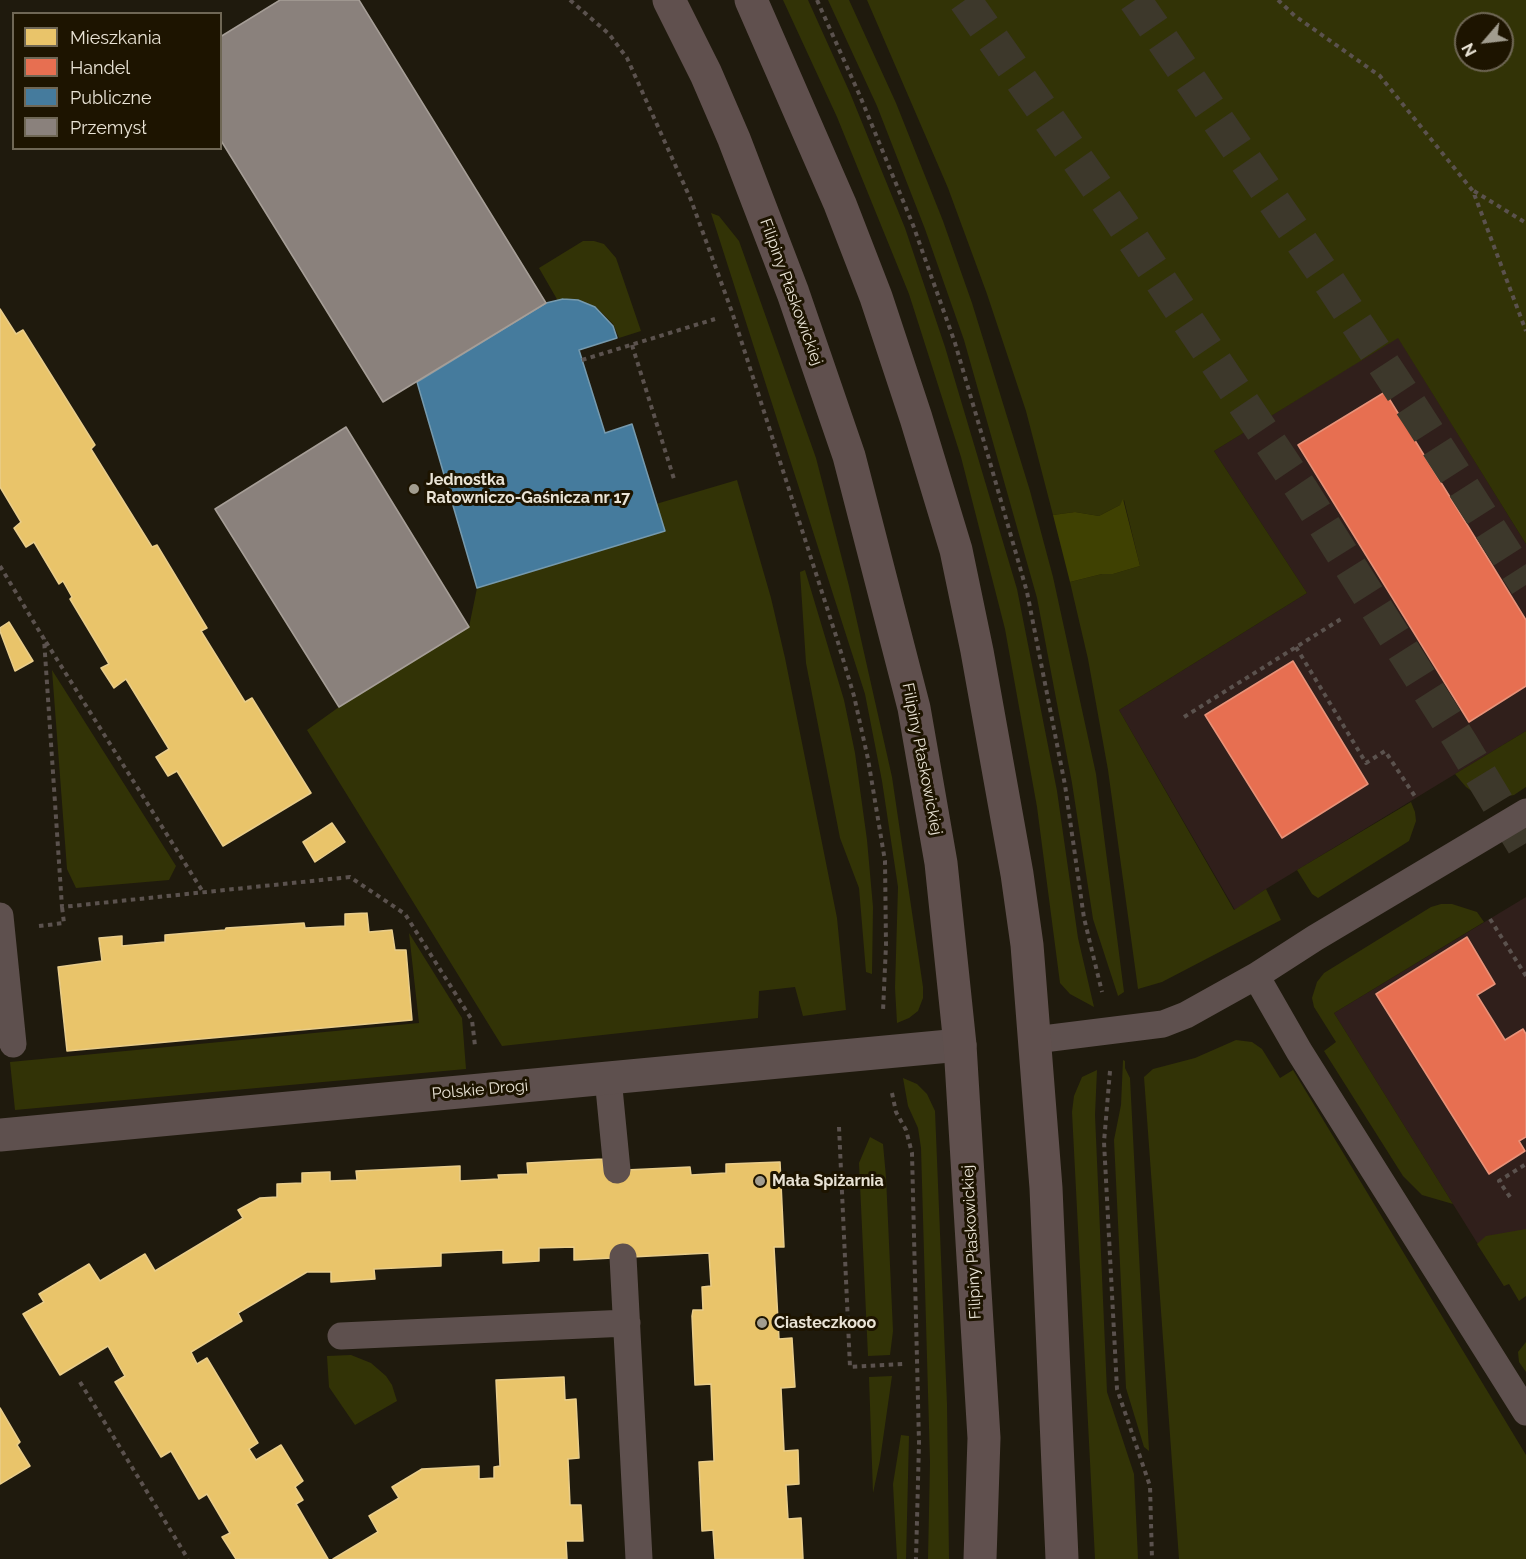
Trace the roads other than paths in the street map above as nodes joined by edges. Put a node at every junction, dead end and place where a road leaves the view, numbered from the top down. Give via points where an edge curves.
1 (669, 0) edge
2 (751, 0) edge
3 (1526, 812) edge
4 (0, 916) edge
5 (1256, 976) junction
6 (1035, 1040) junction
7 (13, 1044) dead end
8 (960, 1045) junction
9 (608, 1078) junction
10 (0, 1135) edge
11 (617, 1170) dead end
12 (622, 1257) dead end
13 (627, 1323) junction
14 (341, 1336) dead end
15 (1526, 1412) edge
16 (639, 1559) edge
17 (980, 1559) edge
18 (1062, 1559) edge

1 - 8 main road, Filipiny Płaskowickiej via 734,140 793,293 849,456 914,708 941,864
2 - 6 main road via 876,297 956,550 1017,874
3 - 5 lane
4 - 7 lane
5 - 6 lane via 1186,1016 1164,1024
5 - 15 lane
6 - 18 main road via 1046,1188
8 - 9 street, Polskie Drogi
8 - 17 main road, Filipiny Płaskowickiej via 984,1438
9 - 10 street, Polskie Drogi
9 - 11 lane
12 - 13 lane
13 - 14 lane
13 - 16 lane

